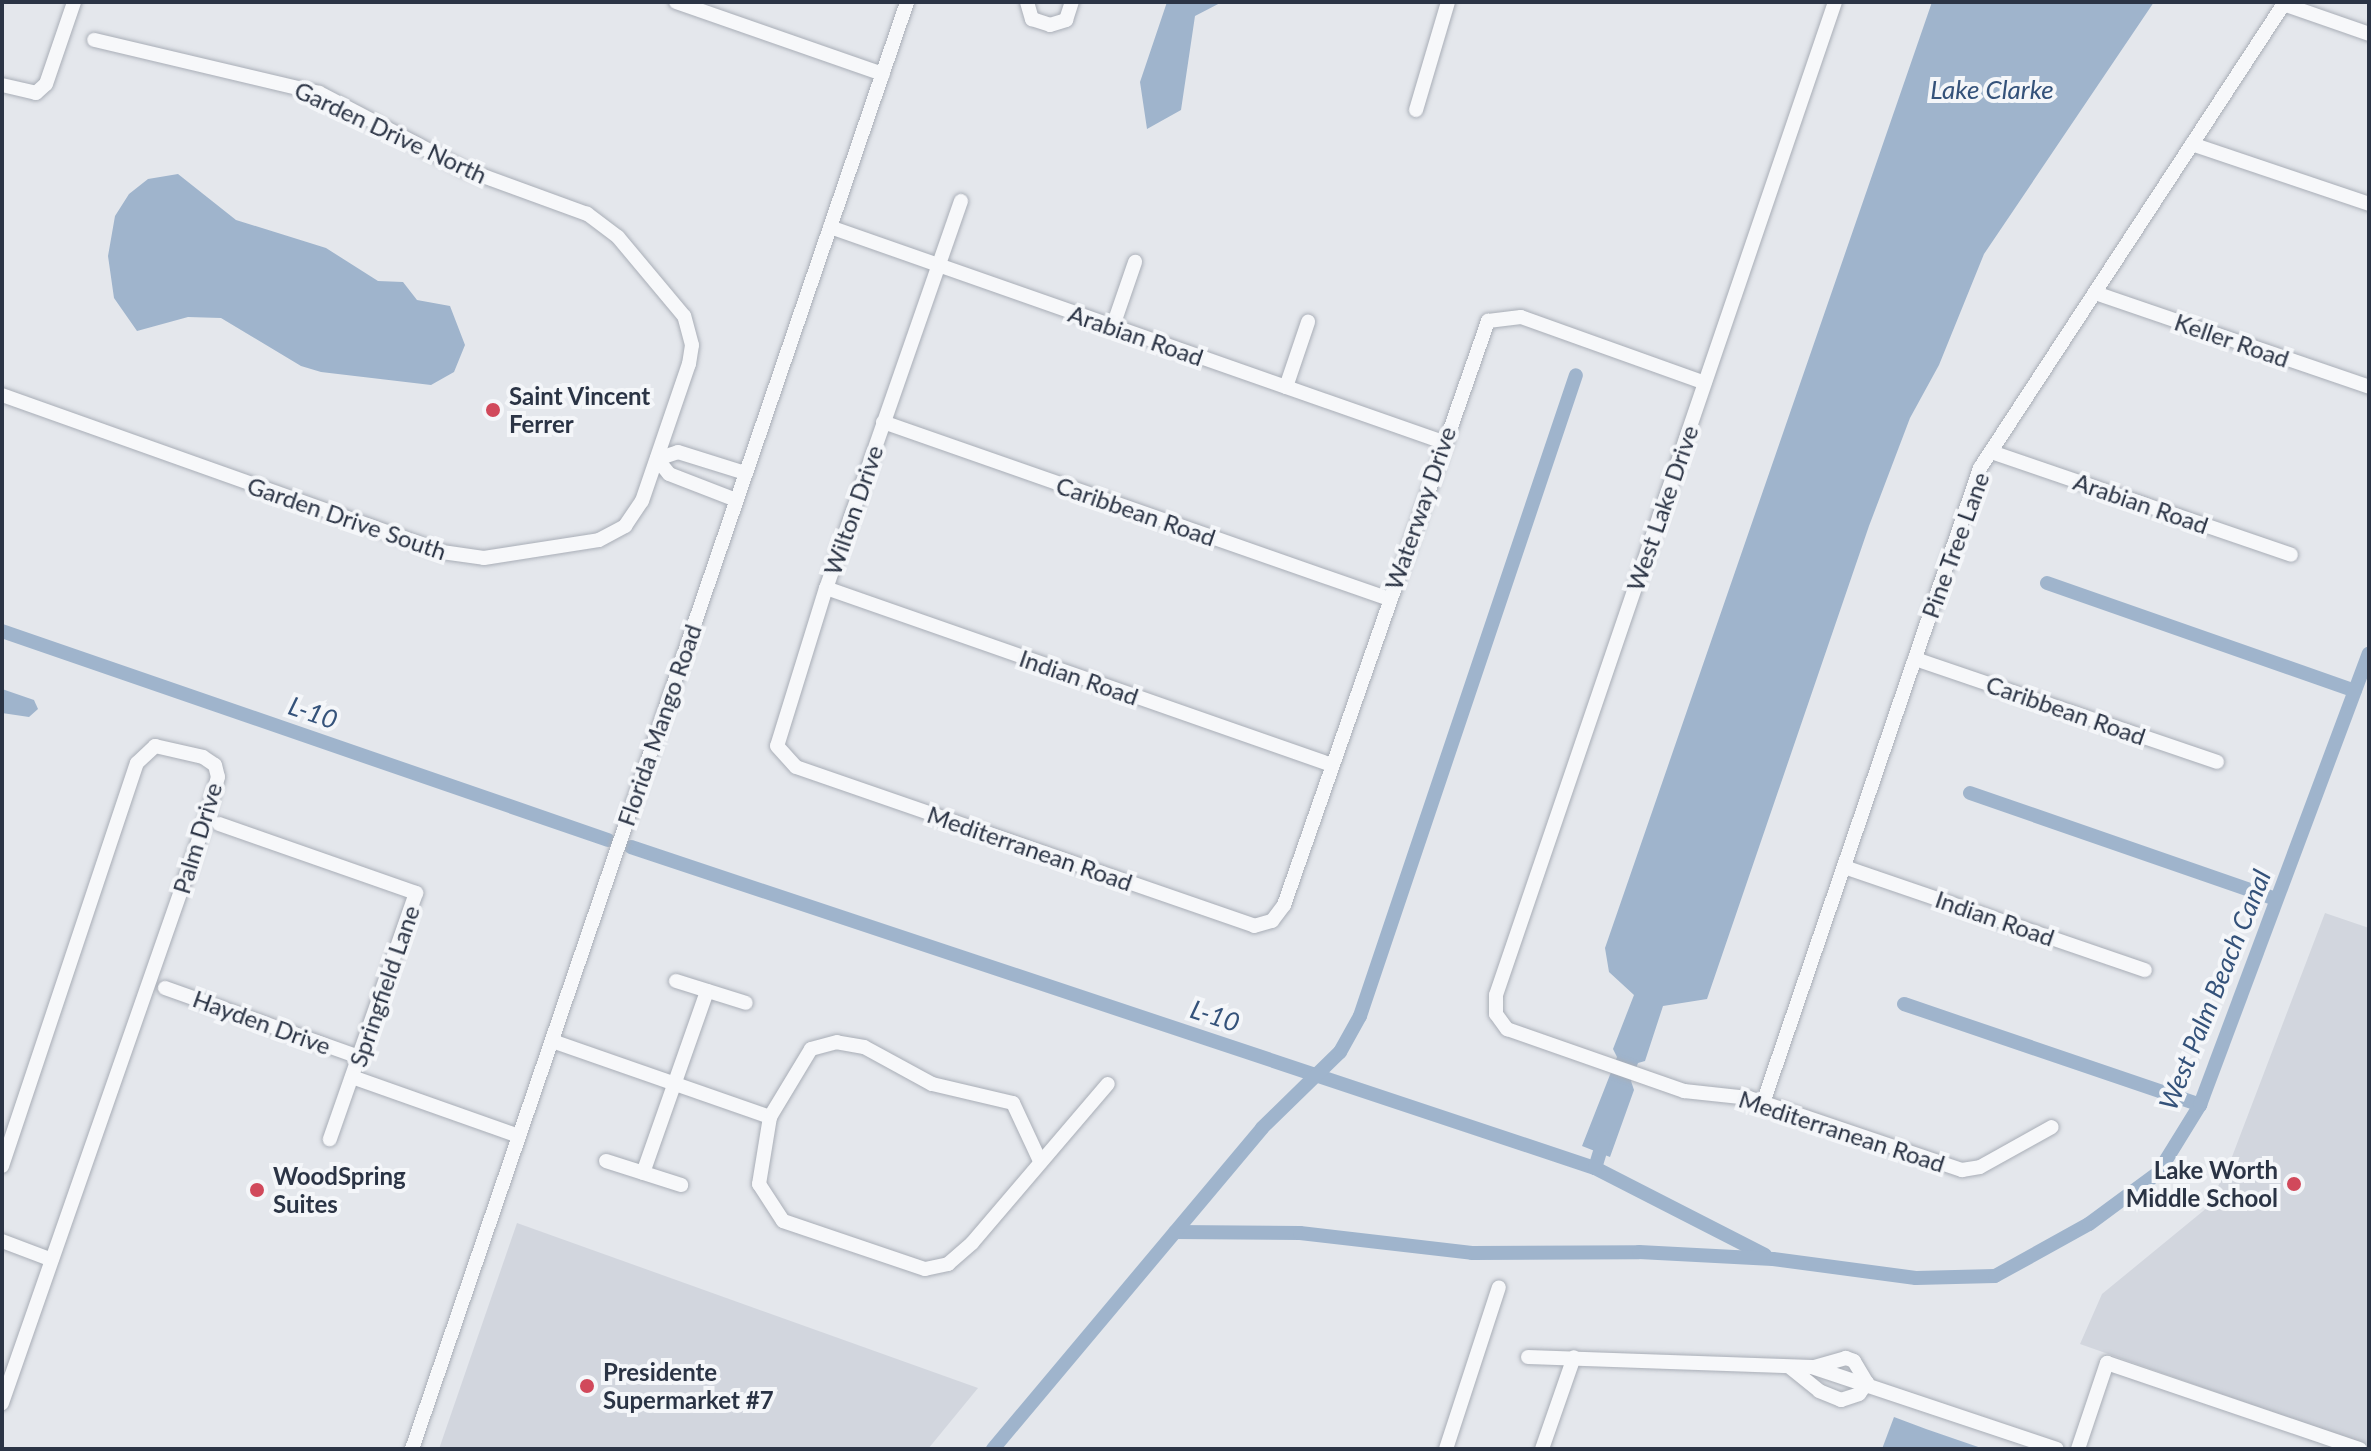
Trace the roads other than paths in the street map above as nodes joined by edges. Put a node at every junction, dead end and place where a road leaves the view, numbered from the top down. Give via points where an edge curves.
1 (74, 2) edge
2 (676, 2) edge
3 (907, 2) edge
4 (1027, 2) edge
5 (1072, 2) edge
6 (1448, 2) edge
7 (1835, 2) edge
8 (2284, 3) edge
9 (2369, 34) edge
10 (94, 40) dead end
11 (883, 74) junction
12 (2, 85) edge
13 (1416, 110) dead end
14 (2192, 144) junction
15 (961, 201) dead end
16 (2369, 204) edge
17 (830, 227) junction
18 (1135, 262) dead end
19 (939, 265) junction
20 (2095, 293) junction
21 (1308, 322) dead end
22 (1113, 326) junction
23 (2368, 382) edge
24 (1705, 383) junction
25 (1286, 387) junction
26 (2, 395) edge
27 (883, 422) junction
28 (1443, 442) junction
29 (1991, 452) junction
30 (657, 459) junction
31 (745, 473) junction
32 (736, 500) junction
33 (2291, 555) dead end
34 (826, 588) junction
35 (1389, 599) junction
36 (1915, 659) junction
37 (781, 755) joint
38 (2217, 762) dead end
39 (1332, 765) junction
40 (219, 824) dead end
41 (1844, 867) junction
42 (1279, 914) joint
43 (2145, 970) dead end
44 (676, 981) dead end
45 (165, 988) dead end
46 (707, 991) junction
47 (746, 1003) dead end
48 (1496, 1014) joint
49 (552, 1041) junction
50 (359, 1057) junction
51 (352, 1077) junction
52 (675, 1081) junction
53 (1108, 1084) dead end
54 (1763, 1103) junction
55 (770, 1117) junction
56 (2052, 1127) dead end
57 (519, 1136) junction
58 (330, 1139) dead end
59 (606, 1161) dead end
60 (1040, 1161) junction
61 (2, 1166) edge
62 (643, 1173) junction
63 (681, 1185) dead end
64 (2, 1241) edge
65 (52, 1260) junction
66 (1499, 1287) dead end
67 (1528, 1357) dead end
68 (1574, 1357) junction
69 (1791, 1368) junction
70 (1822, 1369) junction
71 (1867, 1383) junction
72 (1819, 1391) junction
73 (2, 1403) edge
74 (412, 1449) edge
75 (1446, 1449) edge
76 (1542, 1449) edge
77 (2057, 1449) edge
78 (2078, 1449) edge
79 (2360, 1449) edge

1 - 12 street via 46,84 36,93
2 - 11 street
3 - 11 street, Florida Mango Road
4 - 5 street via 1032,19 1050,25 1066,20
6 - 13 street
7 - 24 street, West Lake Drive
8 - 9 street
8 - 14 street, Pine Tree Lane
10 - 30 street, Garden Drive North via 319,93 464,169 604,224 679,307 691,335 689,364
11 - 17 street, Florida Mango Road
14 - 16 street
14 - 20 street, Pine Tree Lane
15 - 19 street, Wilton Drive
17 - 19 street, Arabian Road
17 - 31 street, Florida Mango Road
18 - 22 street
19 - 22 street, Arabian Road
19 - 27 street, Wilton Drive
20 - 23 street, Keller Road
20 - 29 street, Pine Tree Lane
21 - 25 street
22 - 25 street, Arabian Road
24 - 28 street, Waterway Drive via 1521,317 1498,316 1481,332
24 - 48 street, West Lake Drive via 1496,995
25 - 28 street, Arabian Road
26 - 30 street, Garden Drive South via 463,557 505,557 608,537 638,510
27 - 34 street, Wilton Drive
27 - 35 street, Caribbean Road
28 - 35 street, Waterway Drive
29 - 33 street, Arabian Road
29 - 36 street, Pine Tree Lane via 1980,468
30 - 31 street via 678,452
30 - 32 street via 669,474
31 - 32 street, Florida Mango Road
32 - 49 street, Florida Mango Road
34 - 37 street, Wilton Drive via 776,737
34 - 39 street, Indian Road
35 - 39 street, Waterway Drive
36 - 38 street, Caribbean Road
36 - 41 street, Pine Tree Lane
37 - 42 street, Mediterranean Road via 796,767 1254,926
39 - 42 street, Waterway Drive
40 - 50 street, Springfield Lane via 416,893
41 - 43 street, Indian Road
41 - 54 street, Pine Tree Lane
44 - 46 street
45 - 50 street, Hayden Drive
46 - 47 street
46 - 52 street
48 - 54 street, Mediterranean Road via 1507,1029 1606,1064 1693,1093 1730,1094
49 - 52 street
49 - 57 street, Florida Mango Road
50 - 51 street, Springfield Lane
51 - 57 street, Hayden Drive
51 - 58 street, Springfield Lane
52 - 55 street
52 - 62 street
53 - 60 street
54 - 56 street, Mediterranean Road via 1962,1170 1980,1167
55 - 60 street via 811,1049 837,1042 864,1047 932,1084 1013,1103
55 - 60 street via 759,1184 783,1221 925,1269 948,1264
57 - 74 street, Florida Mango Road
59 - 62 street
61 - 65 street, Palm Drive via 137,763 155,746 203,757 215,765 218,777 210,805
62 - 63 street
64 - 65 street
65 - 73 street, Palm Drive
66 - 75 street
67 - 68 street
68 - 69 street
68 - 76 street
69 - 70 street
69 - 72 street
70 - 71 street
70 - 72 street
71 - 72 street via 1859,1394 1841,1400
71 - 77 street
78 - 79 street via 2107,1363

